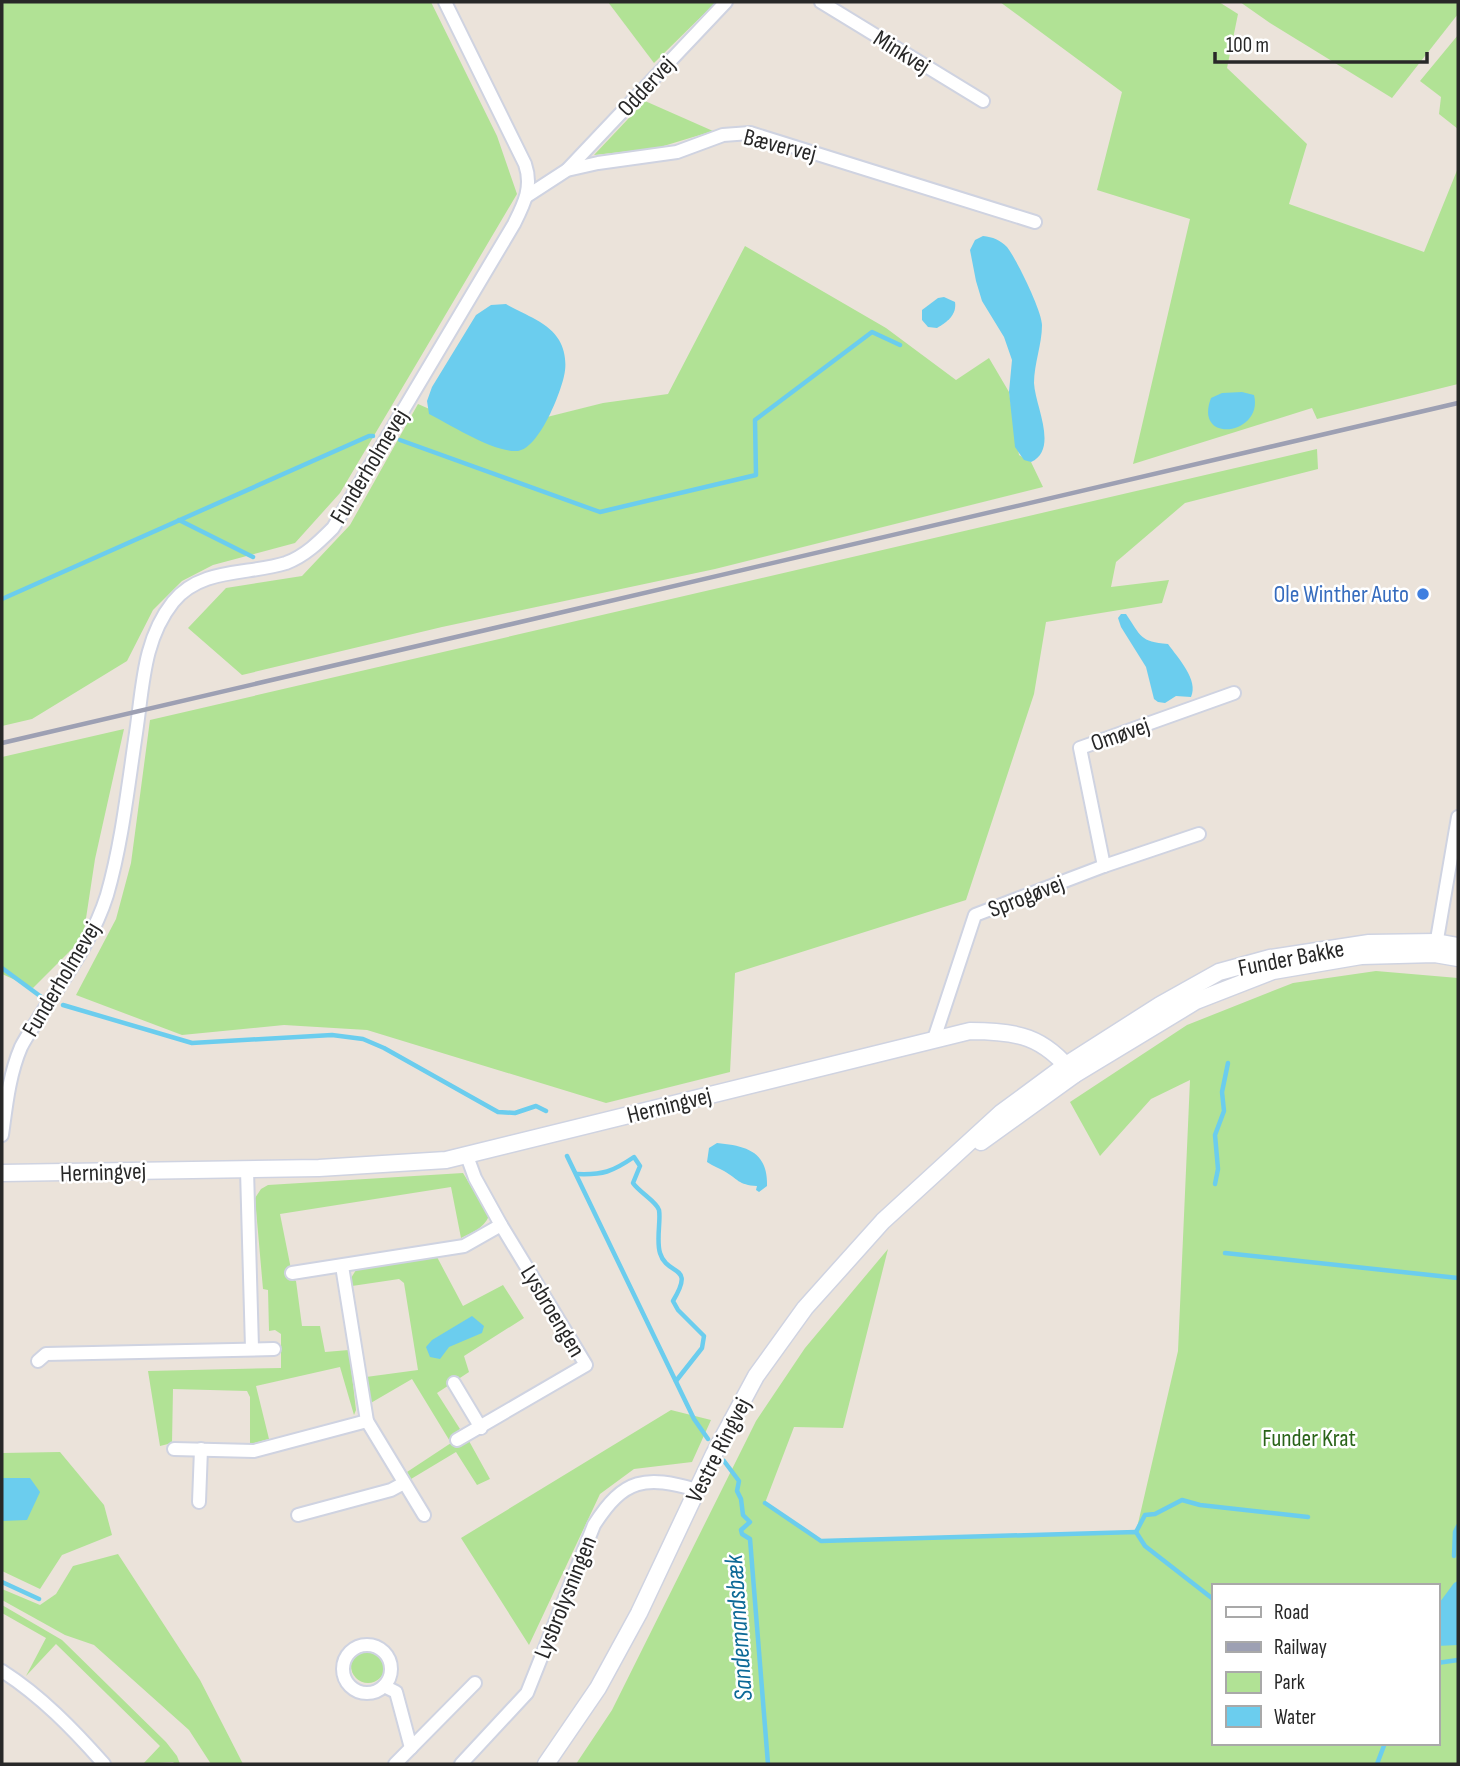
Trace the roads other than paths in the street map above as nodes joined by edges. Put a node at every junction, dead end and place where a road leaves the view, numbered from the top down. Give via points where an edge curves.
1 (446, 2) edge
2 (726, 2) edge
3 (821, 2) edge
4 (983, 101) dead end
5 (567, 170) junction
6 (527, 196) junction
7 (1035, 222) dead end
8 (1234, 693) dead end
9 (1458, 817) edge
10 (1199, 834) dead end
11 (1456, 838) edge
12 (1104, 866) junction
13 (1458, 946) edge
14 (1436, 948) junction
15 (1458, 958) edge
16 (934, 1039) junction
17 (1070, 1070) junction
18 (2, 1135) edge
19 (467, 1156) junction
20 (247, 1170) junction
21 (2, 1173) edge
22 (501, 1225) junction
23 (342, 1265) junction
24 (292, 1273) dead end
25 (252, 1349) junction
26 (274, 1349) dead end
27 (38, 1361) dead end
28 (454, 1383) dead end
29 (367, 1421) junction
30 (481, 1428) junction
31 (457, 1440) dead end
32 (174, 1449) dead end
33 (201, 1449) junction
34 (404, 1483) junction
35 (697, 1490) junction
36 (199, 1502) dead end
37 (298, 1515) dead end
38 (424, 1515) dead end
39 (2, 1671) edge
40 (475, 1683) dead end
41 (384, 1686) dead end
42 (411, 1748) junction
43 (104, 1764) edge
44 (395, 1764) edge
45 (461, 1764) edge
46 (546, 1764) edge

1 - 6 street via 525,164
2 - 5 street, Oddervej
3 - 4 street, Minkvej
5 - 6 street, Bævervej
5 - 7 street, Bævervej via 677,152 723,135 750,133
6 - 18 street, Funderholmevej via 333,528 312,548 287,562 217,575 195,584 175,600 159,624 145,664 108,891 92,931 22,1045 13,1067
8 - 12 street, Omøvej via 1080,748
9 - 11 street
10 - 12 street, Sprogøvej
11 - 14 street
12 - 16 street, Sprogøvej via 975,915
13 - 14 main road, Funder Bakke
14 - 15 main road, Funder Bakke
14 - 17 main road, Funder Bakke via 1273,971 1196,1001
16 - 17 main road, Herningvej via 970,1031 1014,1033 1055,1052
16 - 19 main road, Herningvej
17 - 35 main road, Vestre Ringvej via 1006,1125 938,1171 883,1221 805,1308 756,1376
19 - 20 main road, Herningvej
19 - 22 street, Lysbroengen
20 - 21 main road, Herningvej
20 - 25 street
22 - 23 street via 464,1246
22 - 30 street, Lysbroengen via 586,1365
23 - 24 street
23 - 29 street
25 - 26 street
25 - 27 street via 46,1354
28 - 30 street
29 - 33 street via 254,1451
29 - 34 street
30 - 31 street, Lysbroengen
32 - 33 street
33 - 36 street
34 - 37 street
34 - 38 street
35 - 45 street, Lysbrolysningen via 644,1481 623,1490 607,1505 594,1525 527,1693
35 - 46 main road, Vestre Ringvej via 598,1688
39 - 43 street via 73,1729
40 - 42 street
41 - 42 street via 396,1692
42 - 44 street

